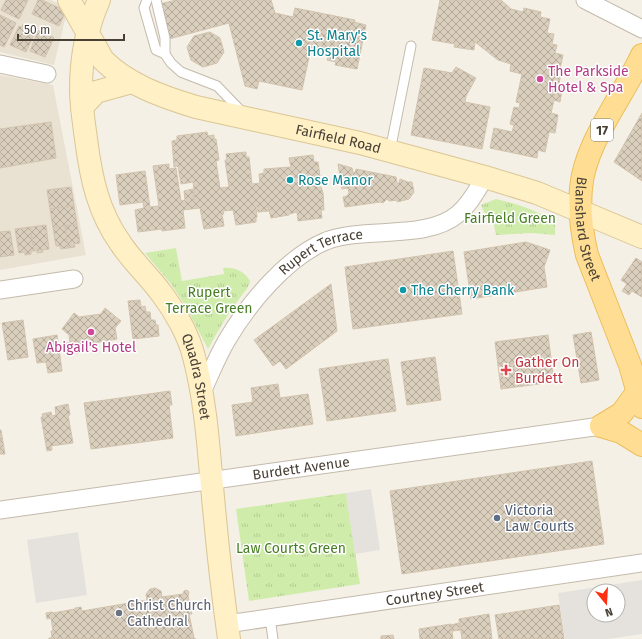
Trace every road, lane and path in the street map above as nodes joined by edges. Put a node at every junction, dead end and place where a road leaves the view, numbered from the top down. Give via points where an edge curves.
1 (69, 0) edge
2 (99, 0) edge
3 (147, 0) edge
4 (156, 0) edge
5 (585, 0) edge
6 (642, 28) edge
7 (88, 34) junction
8 (411, 46) dead end
9 (166, 54) junction
10 (642, 55) edge
11 (0, 64) edge
12 (48, 74) dead end
13 (132, 82) junction
14 (82, 107) junction
15 (248, 118) junction
16 (390, 151) junction
17 (485, 178) junction
18 (581, 210) junction
19 (642, 237) edge
20 (74, 279) dead end
21 (0, 290) edge
22 (202, 392) junction
23 (641, 396) edge
24 (602, 426) junction
25 (642, 445) edge
26 (211, 481) junction
27 (0, 510) edge
28 (642, 563) edge
29 (270, 618) junction
30 (228, 632) edge
31 (273, 639) edge

1 - 7 main road, Fairfield Road
2 - 7 main road, Quadra Street
3 - 9 lane via 144,8 156,50
4 - 9 lane
5 - 6 street
7 - 13 main road, Fairfield Road via 103,60
7 - 14 main road, Quadra Street via 82,65
8 - 16 lane
9 - 15 lane via 181,72 217,86
10 - 18 main road, Blanshard Street / 17 via 593,145 581,187
11 - 12 street
13 - 14 main road via 96,92
13 - 15 main road, Fairfield Road via 170,100
14 - 22 main road, Quadra Street via 90,170 99,203 122,245 162,294 181,324 194,355
15 - 16 main road, Fairfield Road
16 - 17 main road, Fairfield Road
17 - 18 main road, Fairfield Road via 537,193
17 - 22 street, Rupert Terrace via 471,200 458,214 445,222 423,228 342,237 301,255 276,277 246,313 227,341
18 - 19 main road, Fairfield Road
18 - 23 main road, Blanshard Street / 17 via 587,255
20 - 21 street
22 - 26 main road, Quadra Street
23 - 24 main road
24 - 25 main road via 621,432
24 - 26 street, Burdett Avenue
26 - 27 street, Burdett Avenue
26 - 30 main road, Quadra Street
28 - 29 street, Courtney Street
29 - 30 street, Courtney Street
29 - 31 lane

